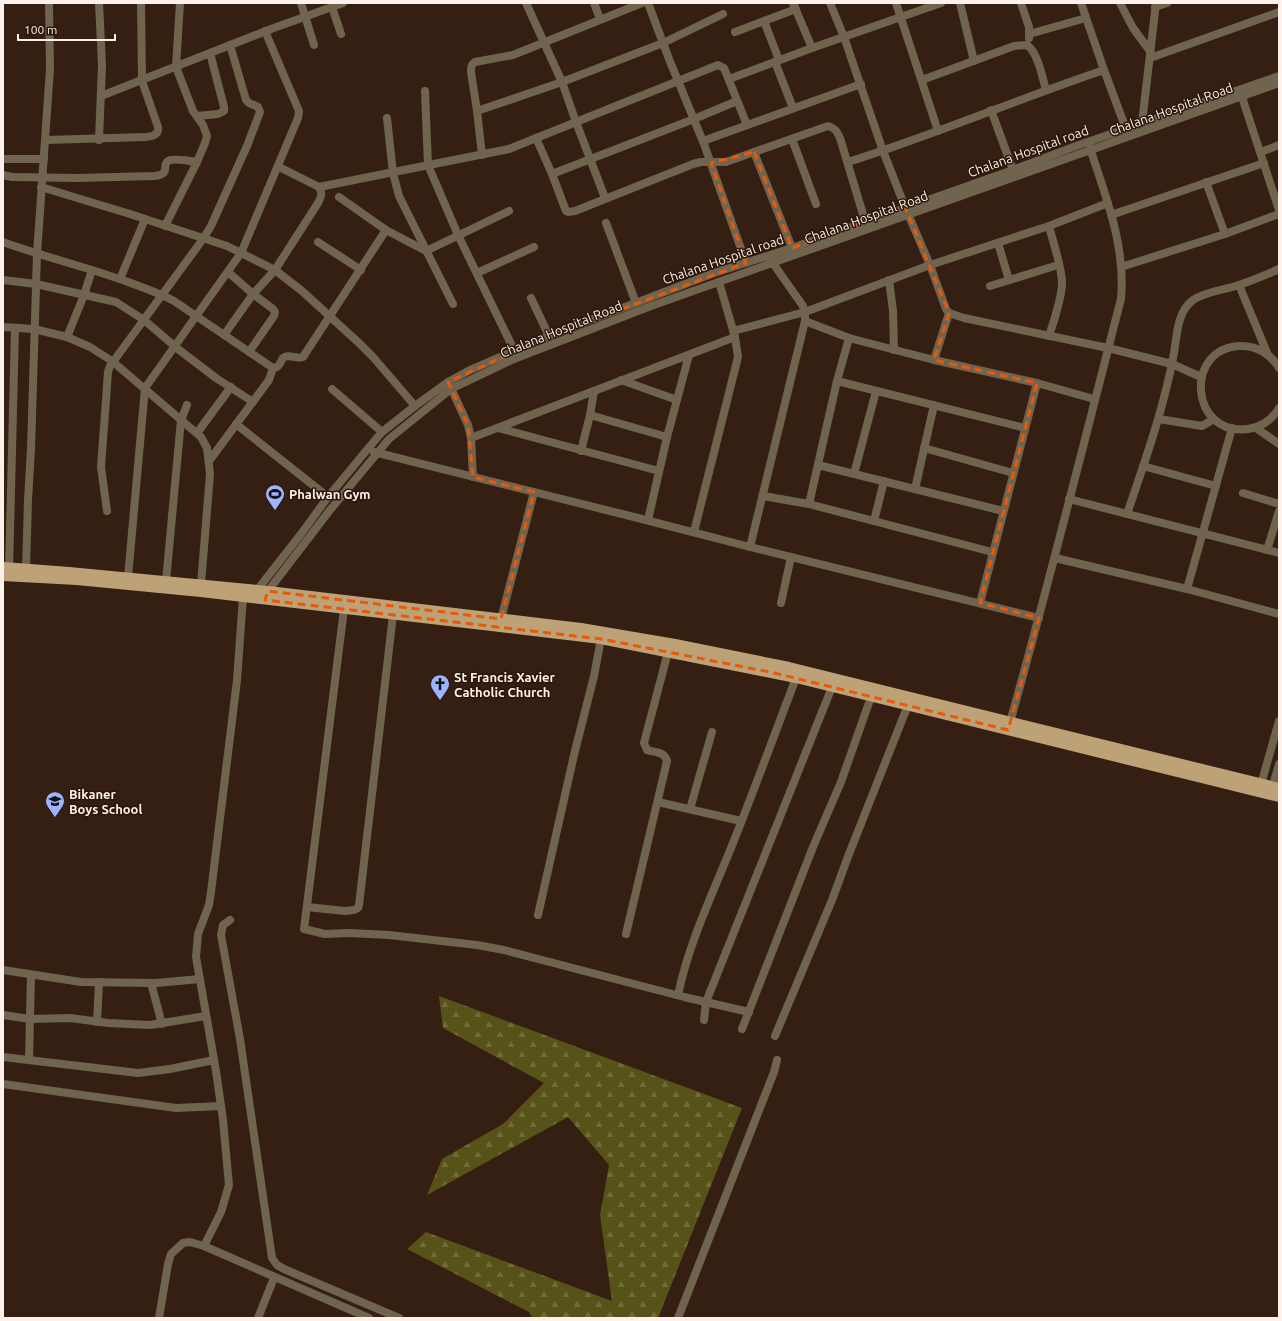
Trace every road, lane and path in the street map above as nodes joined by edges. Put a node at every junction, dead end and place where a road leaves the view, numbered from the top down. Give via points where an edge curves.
1 (49, 3) edge
2 (99, 3) edge
3 (141, 3) edge
4 (180, 3) edge
5 (301, 3) edge
6 (343, 3) edge
7 (527, 3) edge
8 (594, 3) edge
9 (642, 3) edge
10 (648, 3) edge
11 (830, 3) edge
12 (896, 3) edge
13 (942, 3) edge
14 (960, 3) edge
15 (1021, 3) edge
16 (1082, 3) edge
17 (1120, 3) edge
18 (1166, 3) edge
19 (1155, 5) edge
20 (795, 6) edge
21 (332, 7) junction
22 (1279, 12) edge
23 (723, 14) dead end
24 (305, 16) junction
25 (901, 18) junction
26 (1086, 18) junction
27 (600, 19) junction
28 (764, 21) junction
29 (265, 31) junction
30 (735, 32) dead end
31 (340, 34) dead end
32 (1030, 34) junction
33 (844, 36) junction
34 (543, 42) junction
35 (663, 43) junction
36 (230, 45) junction
37 (314, 45) dead end
38 (1027, 45) junction
39 (812, 48) junction
40 (210, 53) junction
41 (1150, 55) junction
42 (777, 61) junction
43 (974, 61) junction
44 (176, 67) junction
45 (1104, 70) junction
46 (1279, 76) edge
47 (729, 79) junction
48 (678, 80) junction
49 (922, 80) junction
50 (142, 81) junction
51 (562, 82) junction
52 (1279, 83) edge
53 (861, 84) junction
54 (1046, 90) junction
55 (425, 91) dead end
56 (1241, 92) junction
57 (102, 96) junction
58 (737, 101) junction
59 (793, 108) junction
60 (992, 110) junction
61 (477, 111) junction
62 (197, 116) junction
63 (387, 118) dead end
64 (694, 119) junction
65 (576, 122) junction
66 (1142, 123) junction
67 (747, 125) junction
68 (1126, 129) junction
69 (938, 131) junction
70 (536, 138) junction
71 (792, 139) junction
72 (46, 140) junction
73 (99, 140) junction
74 (703, 141) junction
75 (1279, 145) edge
76 (1089, 146) junction
77 (883, 151) junction
78 (754, 152) junction
79 (1260, 152) junction
80 (482, 155) junction
81 (3, 159) edge
82 (44, 159) junction
83 (590, 159) junction
84 (197, 162) junction
85 (848, 162) junction
86 (711, 163) junction
87 (1264, 163) junction
88 (428, 165) junction
89 (279, 166) junction
90 (1013, 170) junction
91 (393, 173) junction
92 (552, 174) junction
93 (3, 175) edge
94 (43, 177) junction
95 (1206, 182) junction
96 (41, 187) junction
97 (319, 187) junction
98 (339, 197) dead end
99 (605, 198) junction
100 (1108, 203) junction
101 (816, 204) dead end
102 (1279, 210) edge
103 (509, 211) dead end
104 (906, 211) junction
105 (1279, 214) edge
106 (1111, 215) junction
107 (145, 219) junction
108 (865, 221) junction
109 (606, 223) dead end
110 (165, 226) junction
111 (1049, 226) junction
112 (386, 230) junction
113 (458, 234) junction
114 (1225, 234) junction
115 (204, 239) junction
116 (3, 242) edge
117 (318, 242) dead end
118 (998, 242) junction
119 (534, 247) dead end
120 (792, 248) junction
121 (426, 251) junction
122 (242, 253) junction
123 (36, 254) junction
124 (767, 255) junction
125 (773, 262) junction
126 (746, 263) junction
127 (930, 265) junction
128 (1058, 265) junction
129 (1121, 267) junction
130 (1279, 269) edge
131 (92, 270) junction
132 (275, 270) junction
133 (360, 270) junction
134 (228, 272) junction
135 (476, 273) junction
136 (120, 279) junction
137 (3, 280) edge
138 (889, 280) junction
139 (1009, 280) junction
140 (719, 282) junction
141 (36, 284) junction
142 (1239, 285) junction
143 (990, 286) dead end
144 (163, 294) junction
145 (253, 294) junction
146 (84, 295) junction
147 (531, 298) dead end
148 (636, 303) junction
149 (453, 304) dead end
150 (805, 312) junction
151 (948, 313) junction
152 (196, 316) junction
153 (330, 316) junction
154 (144, 320) junction
155 (805, 321) junction
156 (3, 327) edge
157 (14, 328) junction
158 (34, 329) junction
159 (734, 334) junction
160 (224, 335) junction
161 (549, 336) junction
162 (1049, 336) junction
163 (67, 337) junction
164 (849, 338) junction
165 (175, 346) junction
166 (1108, 348) junction
167 (514, 350) junction
168 (894, 350) junction
169 (249, 352) junction
170 (689, 355) junction
171 (1269, 355) junction
172 (934, 360) junction
173 (112, 361) junction
174 (1172, 364) junction
175 (273, 368) junction
176 (1279, 368) edge
177 (1201, 377) junction
178 (621, 380) junction
179 (837, 381) junction
180 (1037, 383) junction
181 (450, 386) junction
182 (231, 387) junction
183 (145, 388) junction
184 (332, 389) dead end
185 (594, 391) junction
186 (876, 391) junction
187 (1094, 399) junction
188 (677, 400) junction
189 (252, 402) junction
190 (186, 404) dead end
191 (934, 405) junction
192 (415, 406) junction
193 (1279, 408) edge
194 (590, 415) junction
195 (1159, 419) junction
196 (1214, 419) junction
197 (181, 420) junction
198 (236, 424) junction
199 (498, 428) junction
200 (1025, 428) junction
201 (1232, 428) junction
202 (1256, 428) junction
203 (382, 432) junction
204 (197, 433) junction
205 (667, 437) junction
206 (471, 438) junction
207 (1279, 444) edge
208 (924, 448) junction
209 (366, 451) junction
210 (581, 451) junction
211 (379, 453) junction
212 (209, 462) junction
213 (818, 465) junction
214 (1143, 466) junction
215 (659, 471) junction
216 (1013, 473) junction
217 (854, 474) junction
218 (473, 477) junction
219 (884, 481) junction
220 (1216, 486) junction
221 (915, 489) junction
222 (534, 492) junction
223 (1243, 493) dead end
224 (763, 496) junction
225 (328, 497) junction
226 (1069, 499) junction
227 (809, 504) junction
228 (1279, 504) edge
229 (107, 511) dead end
230 (1003, 511) junction
231 (1279, 511) edge
232 (1127, 514) junction
233 (648, 520) junction
234 (874, 521) junction
235 (694, 532) junction
236 (1203, 534) junction
237 (750, 547) junction
238 (1267, 550) junction
239 (992, 552) junction
240 (1279, 553) edge
241 (791, 557) junction
242 (1055, 558) junction
243 (26, 569) junction
244 (6, 571) edge
245 (128, 577) junction
246 (166, 581) junction
247 (201, 584) junction
248 (1188, 589) junction
249 (250, 595) junction
250 (267, 596) junction
251 (781, 603) dead end
252 (980, 603) junction
253 (344, 609) junction
254 (1279, 614) edge
255 (393, 615) junction
256 (1039, 618) junction
257 (502, 619) junction
258 (600, 639) junction
259 (668, 652) junction
260 (796, 678) junction
261 (832, 687) junction
262 (871, 697) junction
263 (908, 705) junction
264 (1279, 721) edge
265 (1009, 726) junction
266 (712, 732) dead end
267 (1279, 764) edge
268 (1260, 788) junction
269 (1275, 791) edge
270 (658, 802) junction
271 (690, 809) junction
272 (742, 821) junction
273 (307, 907) junction
274 (538, 915) dead end
275 (230, 920) dead end
276 (626, 934) dead end
277 (3, 970) edge
278 (31, 975) junction
279 (200, 979) junction
280 (99, 982) junction
281 (151, 983) junction
282 (678, 995) junction
283 (706, 1002) junction
284 (749, 1012) junction
285 (3, 1015) edge
286 (206, 1016) junction
287 (30, 1019) junction
288 (704, 1020) dead end
289 (97, 1022) junction
290 (162, 1024) junction
291 (742, 1029) dead end
292 (775, 1036) dead end
293 (3, 1057) edge
294 (29, 1060) junction
295 (214, 1060) junction
296 (777, 1060) dead end
297 (3, 1084) edge
298 (221, 1106) junction
299 (204, 1246) junction
300 (274, 1278) junction
301 (159, 1318) edge
302 (258, 1318) edge
303 (369, 1318) edge
304 (399, 1318) edge
305 (678, 1318) edge

1 - 72 street via 50,69
2 - 57 street
3 - 50 street
4 - 44 street
5 - 24 street
6 - 21 street
7 - 34 street
8 - 27 street
9 - 27 street
10 - 35 street
11 - 33 street
12 - 25 street
13 - 25 street
14 - 43 street
15 - 32 street
16 - 26 street
17 - 41 street
18 - 19 street
19 - 41 street
20 - 28 street
20 - 39 street
21 - 24 street
21 - 31 street
22 - 41 street
23 - 35 street
24 - 29 street
24 - 37 street
25 - 33 street
25 - 49 street
26 - 32 street
26 - 45 street
27 - 34 street
28 - 30 street
28 - 42 street
29 - 36 street
29 - 89 street via 299,111 295,128
32 - 38 street
33 - 39 street
33 - 53 street
34 - 51 street
34 - 61 street via 512,55 472,64
35 - 48 street
35 - 51 street
36 - 40 street
36 - 115 street via 246,100 258,107 260,112
38 - 43 street via 1014,46
38 - 54 street via 1035,54
39 - 42 street
40 - 44 street
40 - 62 street via 224,111
41 - 66 street
42 - 47 street
42 - 59 street
43 - 49 street
44 - 50 street
44 - 62 street
45 - 54 street
45 - 68 street
46 - 56 street, Chalana Hospital road
47 - 48 street via 724,68 718,65
47 - 58 street
48 - 64 street
48 - 65 street
49 - 69 street
50 - 57 street
50 - 73 street via 158,127 157,134 146,138
51 - 61 street
51 - 65 street
52 - 56 street, Chalana Hospital Road
53 - 59 street
53 - 77 street
54 - 60 street
55 - 88 street
56 - 66 street, Chalana Hospital road
56 - 76 street, Chalana Hospital Road
56 - 79 street
57 - 73 street
58 - 64 street
58 - 67 street
59 - 67 street
60 - 69 street
60 - 90 street
61 - 80 street
62 - 84 street via 207,136
63 - 91 street
64 - 74 street
64 - 83 street
65 - 70 street
65 - 83 street
66 - 68 street, Chalana Hospital road
67 - 74 street
68 - 76 street, Chalana Hospital road
69 - 77 street
70 - 80 street via 509,149
70 - 92 street
71 - 78 street
71 - 85 street via 828,126 834,127
71 - 101 street
72 - 73 street
72 - 82 street
74 - 86 street
75 - 79 street
76 - 90 street, Chalana Hospital road via 1076,146
76 - 100 street
76 - 104 street, Chalana Hospital Road
77 - 85 street
77 - 104 street
78 - 86 street via 726,162
78 - 120 street
79 - 87 street
80 - 88 street
81 - 82 street
82 - 94 street
83 - 92 street
83 - 99 street
84 - 94 street via 168,160 164,173 154,176
84 - 110 street
85 - 108 street
86 - 99 street via 693,164
86 - 126 street
87 - 95 street
87 - 102 street
88 - 91 street
88 - 113 street
89 - 97 street
89 - 122 street
90 - 104 street, Chalana Hospital road
91 - 97 street
91 - 121 street via 399,196
92 - 99 street via 568,212
93 - 94 street
94 - 96 street
95 - 106 street
95 - 114 street
96 - 107 street
96 - 123 street
97 - 132 street via 322,191 318,203
98 - 112 street
100 - 106 street
100 - 111 street
103 - 113 street
104 - 108 street, Chalana Hospital road
104 - 125 street, Chalana Hospital Road
104 - 127 street
105 - 114 street
106 - 129 street
107 - 110 street
107 - 136 street
108 - 120 street, Chalana Hospital road
109 - 148 street
110 - 115 street
111 - 118 street
111 - 128 street
112 - 121 street
112 - 133 street
113 - 121 street
113 - 135 street
114 - 129 street
115 - 122 street
115 - 144 street
116 - 123 street
117 - 133 street
118 - 127 street
118 - 139 street
119 - 135 street
120 - 124 street, Chalana Hospital road
121 - 149 street
122 - 132 street
122 - 134 street
123 - 131 street
123 - 141 street
124 - 125 street
124 - 126 street, Chalana Hospital road
125 - 140 street, Chalana Hospital Road
125 - 150 street
126 - 148 street, Chalana Hospital road
127 - 138 street
127 - 151 street
128 - 139 street
128 - 162 street via 1062,284
129 - 166 street via 1120,299
130 - 142 street
131 - 136 street
131 - 146 street
132 - 145 street
132 - 153 street
133 - 153 street
134 - 145 street
134 - 152 street
135 - 167 street
136 - 144 street
137 - 141 street
138 - 150 street
138 - 168 street
139 - 143 street
140 - 159 street
140 - 181 street, Chalana Hospital Road via 521,356
141 - 146 street
141 - 158 street
142 - 171 street
142 - 174 street via 1201,296 1185,309 1179,320
144 - 152 street
144 - 154 street
145 - 160 street
145 - 169 street via 275,312
146 - 154 street via 116,302
146 - 163 street
147 - 161 street
148 - 161 street, Chalana Hospital road
150 - 155 street
150 - 159 street
151 - 162 street
151 - 172 street
152 - 160 street
152 - 165 street
153 - 175 street via 303,356 287,356
153 - 192 street via 373,357
154 - 165 street
154 - 173 street
155 - 164 street
155 - 224 street
156 - 157 street
157 - 158 street
157 - 244 street
158 - 163 street
158 - 243 street
159 - 170 street
159 - 235 street via 738,350 737,364
160 - 169 street
161 - 167 street, Chalana Hospital road
162 - 166 street
163 - 173 street
164 - 168 street
164 - 179 street
165 - 182 street
165 - 183 street
166 - 174 street
166 - 187 street
167 - 181 street, Chalana Hospital road via 470,370
168 - 172 street
169 - 175 street
170 - 178 street
170 - 188 street
171 - 176 street
171 - 177 street via 1251,347 1232,347 1215,356 1206,365
172 - 180 street
173 - 183 street
173 - 229 street via 108,372 101,467
174 - 177 street
174 - 195 street
175 - 189 street via 269,380
177 - 196 street via 1203,403
178 - 185 street
178 - 188 street
179 - 186 street
179 - 213 street
180 - 187 street
180 - 200 street
181 - 192 street, Chalana Hospital road
181 - 206 street via 468,425
181 - 211 street, Chalana Hospital Road via 398,430
182 - 189 street
182 - 204 street
183 - 197 street
183 - 245 street
184 - 203 street
185 - 194 street
185 - 199 street
186 - 191 street
186 - 217 street
187 - 226 street
188 - 205 street
189 - 198 street
190 - 197 street
191 - 200 street
191 - 208 street
192 - 203 street, Chalana Hospital road
193 - 202 street via 1269,420
194 - 205 street
194 - 210 street
195 - 196 street via 1202,426
195 - 214 street
196 - 201 street
197 - 204 street
197 - 246 street
198 - 212 street
198 - 225 street
199 - 206 street
199 - 210 street
200 - 216 street
201 - 202 street
201 - 220 street
202 - 207 street
203 - 209 street, Chalana Hospital road
204 - 212 street via 207,448
205 - 215 street
206 - 218 street
208 - 216 street
208 - 221 street
209 - 211 street
209 - 225 street, Chalana Hospital road
210 - 215 street
211 - 218 street
211 - 250 street, Chalana Hospital Road via 330,510
212 - 247 street via 210,488
213 - 217 street
213 - 227 street
214 - 220 street
214 - 232 street
215 - 233 street
216 - 230 street
217 - 219 street
218 - 222 street
219 - 221 street
219 - 234 street
220 - 236 street
221 - 230 street
222 - 233 street
222 - 257 street
223 - 228 street
224 - 227 street
224 - 237 street
225 - 249 street, Chalana Hospital road
226 - 232 street
226 - 242 street
227 - 234 street
230 - 239 street
231 - 238 street
232 - 236 street
233 - 235 street
234 - 239 street
235 - 237 street
236 - 238 street
236 - 248 street
237 - 241 street
238 - 240 street
239 - 252 street
241 - 251 street
241 - 252 street
242 - 248 street
242 - 256 street
243 - 244 main road
243 - 245 main road
244 - 249 main road via 77,580
245 - 246 main road
246 - 247 main road
247 - 249 main road
248 - 254 street
249 - 250 main road
249 - 279 street via 212,887 196,947
250 - 253 main road
250 - 257 main road
252 - 256 street
253 - 255 main road
253 - 273 street
255 - 258 main road
255 - 273 street via 359,905 351,911
256 - 265 street
257 - 265 main road via 581,628 759,661
258 - 259 main road
258 - 274 street via 594,676 572,761
259 - 260 main road
259 - 270 street via 644,743 647,750 663,754 667,761
260 - 261 main road
260 - 272 street
261 - 262 main road
261 - 283 street
262 - 263 main road
262 - 284 street via 841,782 813,846
263 - 265 main road
263 - 292 street via 832,900
264 - 268 street
265 - 268 main road
266 - 271 street
267 - 269 street
268 - 269 main road
270 - 271 street
270 - 276 street
271 - 272 street
272 - 282 street via 693,941
273 - 282 street via 304,929 325,934 389,935 477,945
275 - 304 street via 223,925 221,935 240,1039 272,1258 284,1269
277 - 278 street
278 - 280 street
278 - 287 street
279 - 281 street
279 - 286 street
280 - 281 street
280 - 289 street
281 - 290 street
282 - 283 street
283 - 284 street
283 - 288 street
284 - 291 street
285 - 287 street
286 - 290 street
286 - 295 street
287 - 289 street via 70,1018
287 - 294 street
289 - 290 street
293 - 294 street
294 - 295 street via 138,1073
295 - 298 street
296 - 305 street
297 - 298 street via 176,1108
298 - 299 street via 228,1185 221,1212
299 - 300 street
299 - 301 street via 183,1243 171,1254
300 - 302 street
300 - 303 street

